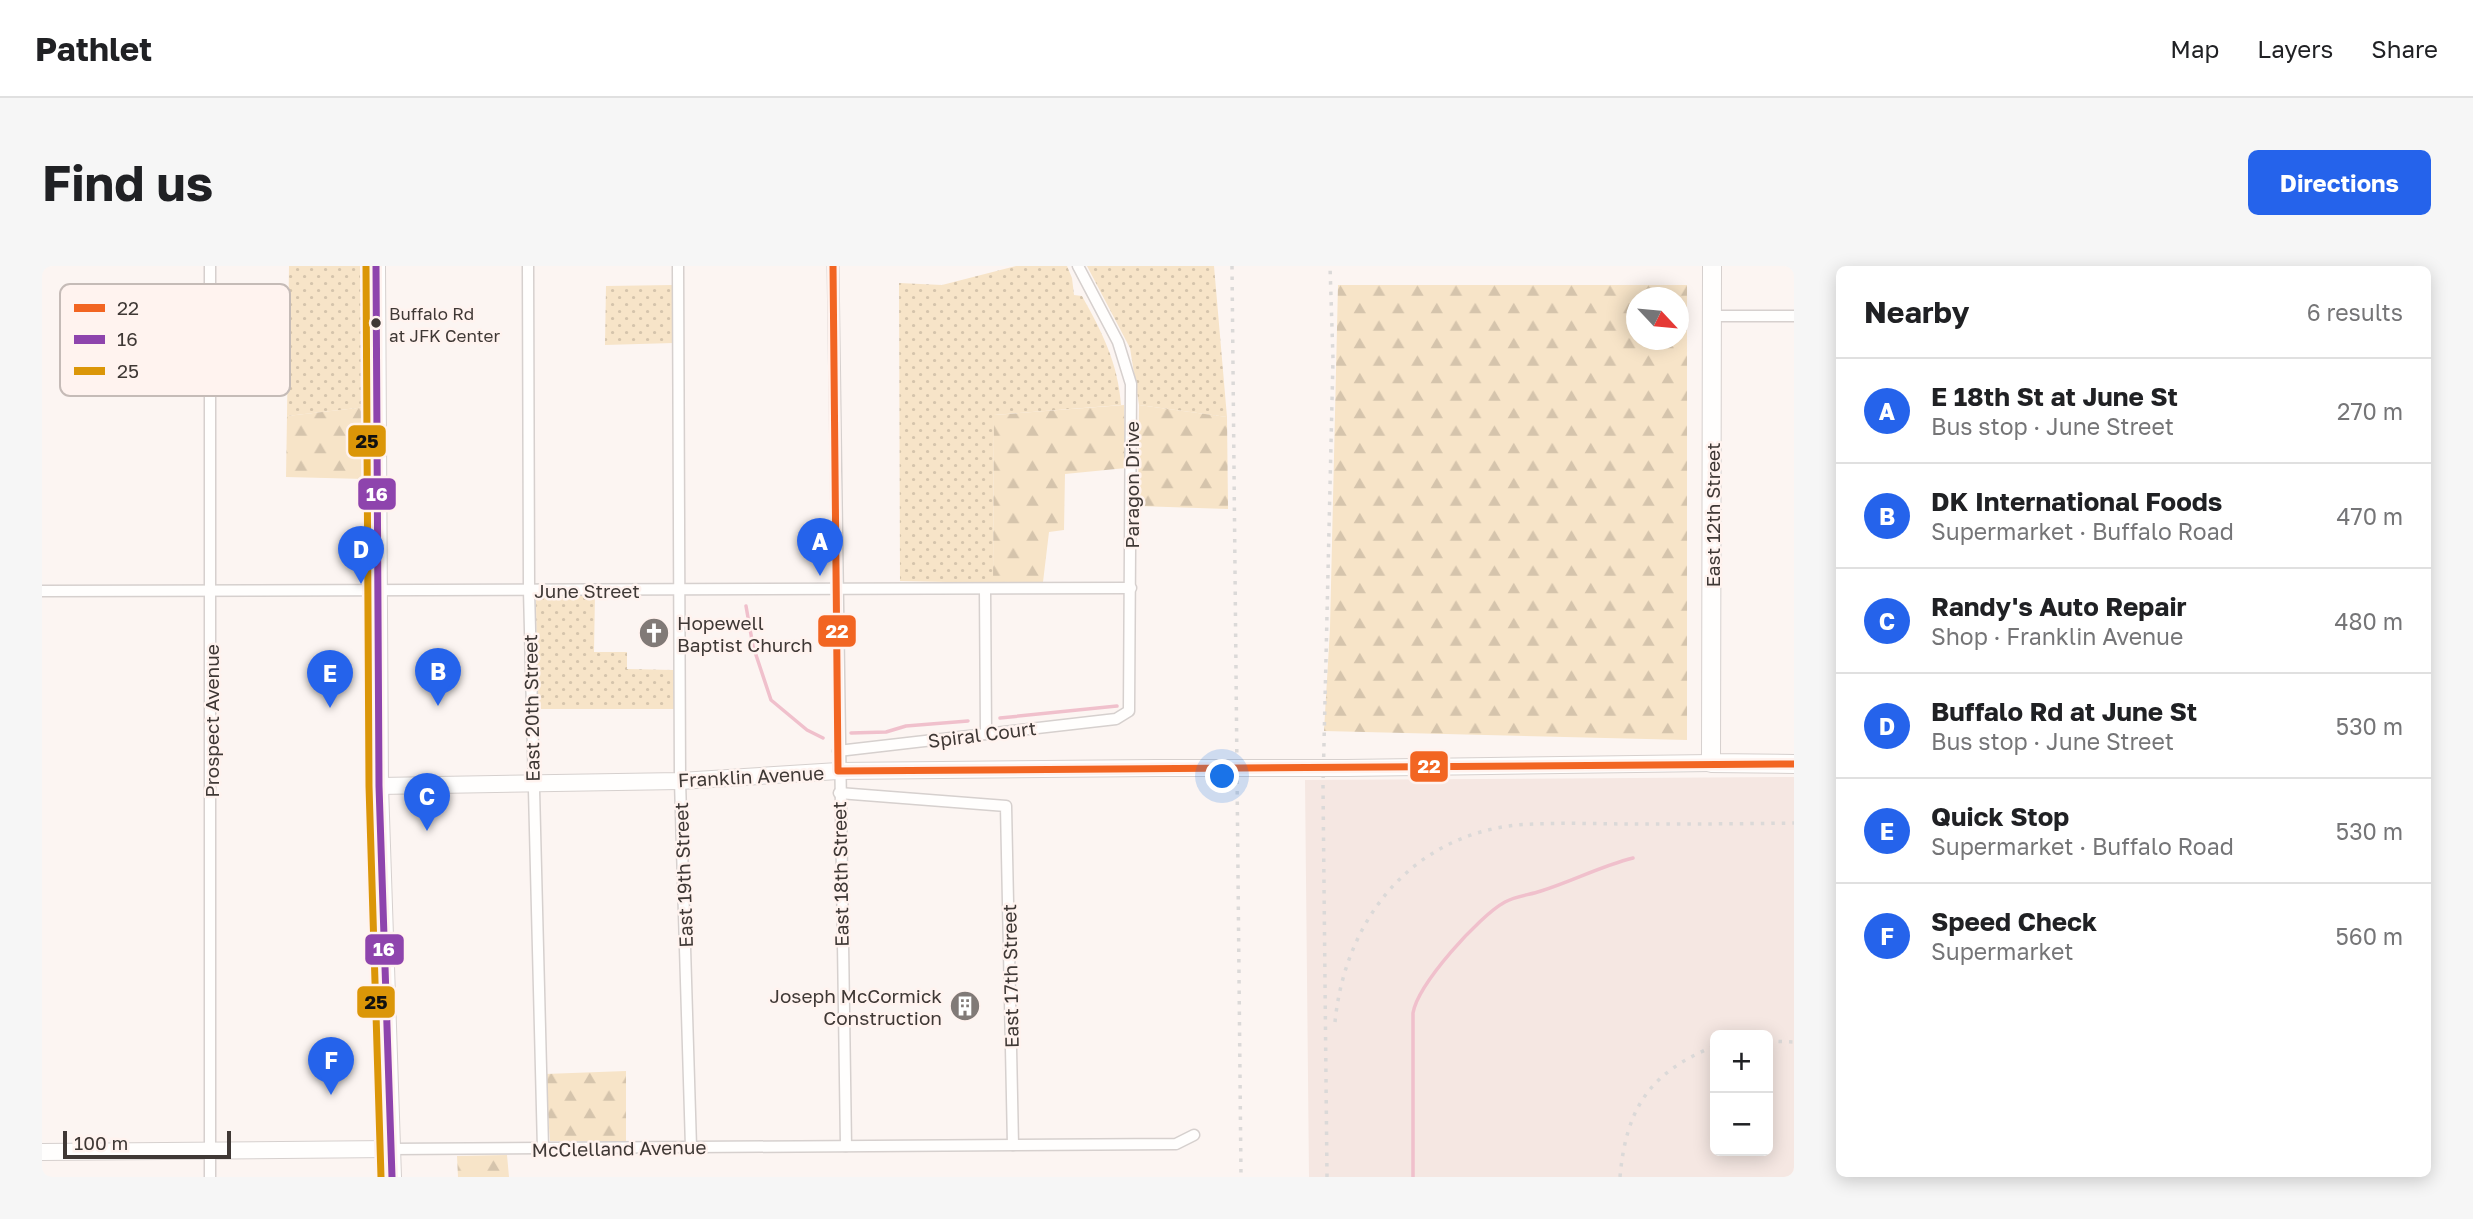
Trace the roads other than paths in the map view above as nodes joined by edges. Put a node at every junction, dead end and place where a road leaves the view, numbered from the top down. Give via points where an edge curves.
1 (210, 266) edge
2 (376, 266) edge
3 (528, 266) edge
4 (678, 266) edge
5 (833, 266) edge
6 (1078, 266) edge
7 (1712, 266) edge
8 (210, 284) edge
9 (1712, 316) junction
10 (1794, 316) edge
11 (210, 396) edge
12 (680, 589) junction
13 (837, 589) junction
14 (985, 589) junction
15 (1131, 589) junction
16 (376, 590) junction
17 (529, 590) junction
18 (42, 591) edge
19 (211, 591) junction
20 (1126, 715) joint
21 (986, 734) junction
22 (838, 751) junction
23 (1711, 763) junction
24 (1794, 764) edge
25 (838, 771) junction
26 (680, 780) junction
27 (532, 783) junction
28 (379, 786) junction
29 (839, 793) junction
30 (1194, 1135) dead end
31 (1013, 1145) junction
32 (845, 1146) junction
33 (691, 1147) junction
34 (390, 1149) junction
35 (543, 1150) junction
36 (210, 1151) junction
37 (42, 1152) edge
38 (210, 1177) edge
39 (392, 1177) edge

1 - 8 street, Prospect Avenue
2 - 16 main road
3 - 17 street, East 20th Street
4 - 12 street, East 19th Street
5 - 13 street, East 18th Street
6 - 15 street, Paragon Drive via 1118,342 1131,384
7 - 9 main road, East 12th Street
9 - 10 street
9 - 23 main road, East 12th Street
11 - 19 street, Prospect Avenue
12 - 13 street, June Street
12 - 17 street, June Street
12 - 26 street, East 19th Street
13 - 14 street, June Street
13 - 22 street, East 18th Street
14 - 15 street, June Street
14 - 21 street
15 - 20 street, Paragon Drive via 1131,704
16 - 17 street, June Street
16 - 19 street, June Street
16 - 28 main road
17 - 27 street, East 20th Street
18 - 19 street, June Street
19 - 36 street, Prospect Avenue
20 - 21 street, Spiral Court
21 - 22 street, Spiral Court
22 - 25 street, East 18th Street
23 - 24 main road, Franklin Avenue
23 - 25 street, Franklin Avenue, bridge
25 - 26 street, Franklin Avenue
25 - 29 street, East 18th Street
26 - 27 street, Franklin Avenue
26 - 33 street, East 19th Street
27 - 28 street, Franklin Avenue
27 - 35 street, East 20th Street
28 - 34 main road
29 - 31 street, East 17th Street via 1006,806
29 - 32 street, East 18th Street
30 - 31 street, McClelland Avenue via 1176,1144
31 - 32 street, McClelland Avenue
32 - 33 street, McClelland Avenue
33 - 35 street, McClelland Avenue
34 - 35 street, McClelland Avenue
34 - 36 street, McClelland Avenue
34 - 39 main road
36 - 37 street, McClelland Avenue
36 - 38 street, Prospect Avenue

